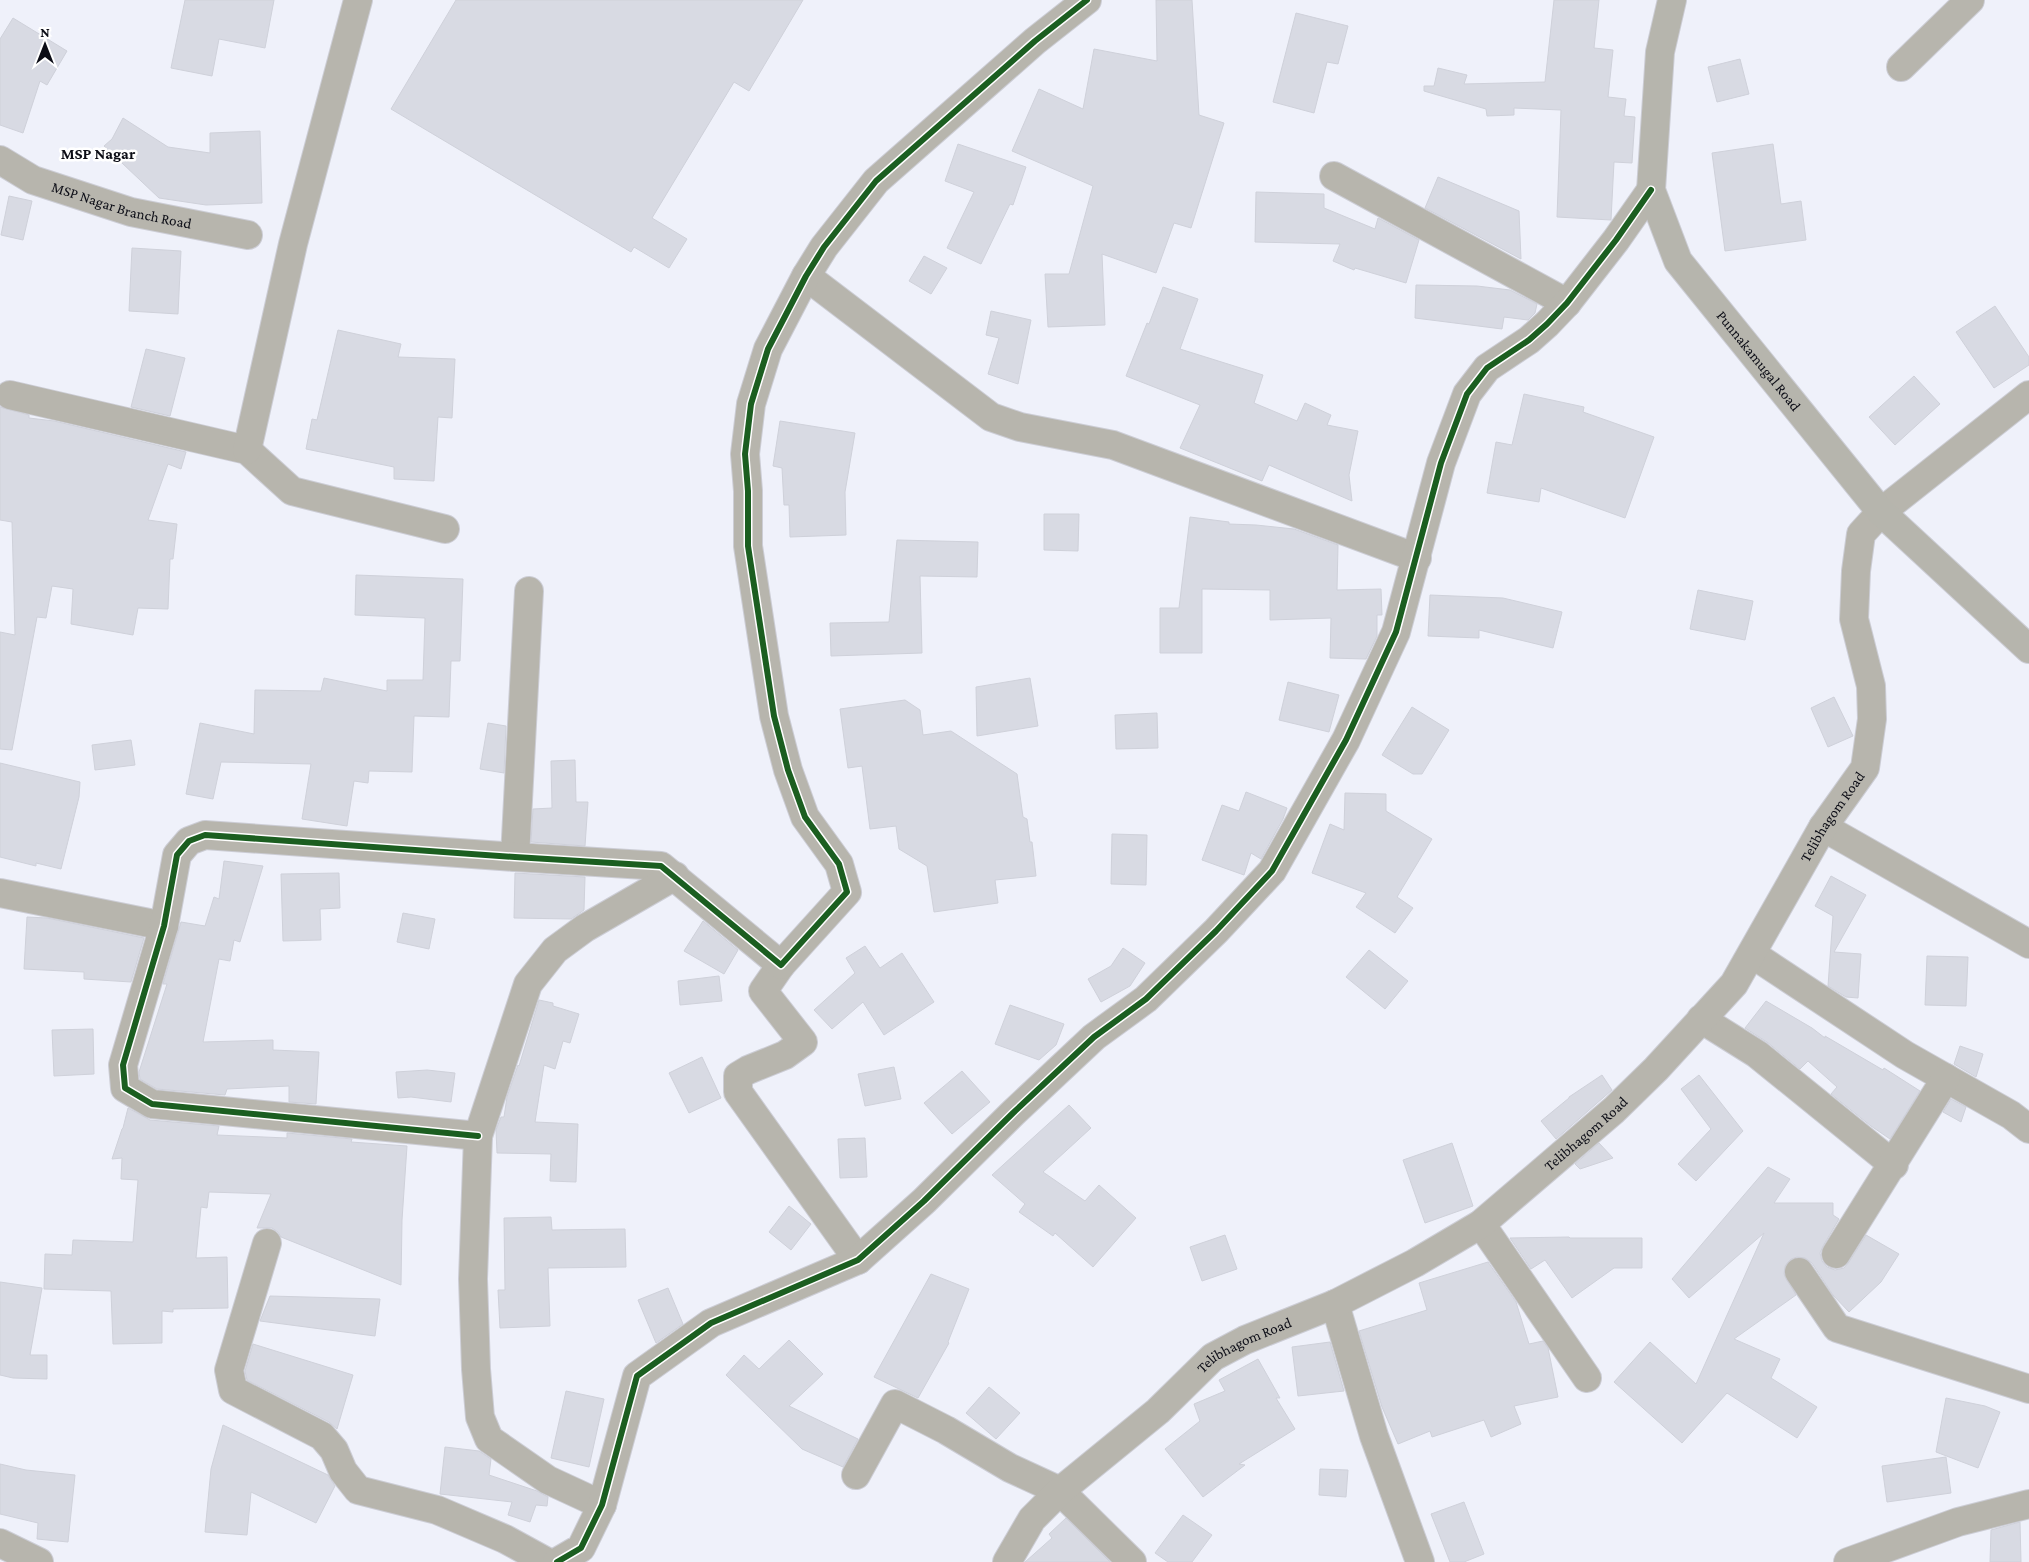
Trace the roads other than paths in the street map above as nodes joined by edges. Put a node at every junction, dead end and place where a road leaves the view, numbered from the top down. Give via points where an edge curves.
1 (358, 0) edge
2 (1087, 0) edge
3 (1672, 0) edge
4 (1970, 0) edge
5 (1901, 67) dead end
6 (0, 160) edge
7 (1334, 176) dead end
8 (1651, 190) junction
9 (248, 235) dead end
10 (806, 276) junction
11 (1567, 303) junction
12 (10, 395) dead end
13 (2029, 395) edge
14 (247, 450) junction
15 (1881, 512) junction
16 (445, 529) dead end
17 (1417, 558) junction
18 (529, 591) dead end
19 (2029, 649) edge
20 (1823, 827) junction
21 (515, 858) junction
22 (675, 876) junction
23 (0, 893) edge
24 (164, 926) junction
25 (2029, 944) edge
26 (1752, 954) junction
27 (781, 964) junction
28 (1701, 1020) junction
29 (1946, 1078) junction
30 (2029, 1129) edge
31 (478, 1136) junction
32 (1894, 1165) junction
33 (1481, 1224) junction
34 (267, 1243) dead end
35 (1836, 1254) dead end
36 (858, 1260) junction
37 (1799, 1272) dead end
38 (1335, 1304) junction
39 (1587, 1378) dead end
40 (2029, 1389) edge
41 (856, 1475) dead end
42 (1060, 1491) junction
43 (2029, 1504) edge
44 (602, 1506) junction
45 (0, 1543) edge
46 (38, 1562) edge
47 (547, 1562) edge
48 (557, 1562) edge
49 (1007, 1562) edge
50 (1132, 1562) edge
51 (1420, 1562) edge
52 (1848, 1562) edge

1 - 14 street via 293,244
2 - 10 street via 1035,41 876,181 824,247
3 - 8 street, Punnakamugal Road via 1660,52
4 - 5 street
6 - 9 street, MSP Nagar Branch Road via 33,180 131,212
7 - 11 street
8 - 11 street
8 - 15 street, Punnakamugal Road via 1678,261
10 - 17 street via 990,417 1020,427 1113,445
10 - 27 street via 768,349 751,404 745,454 748,546 774,716 788,770 805,817 839,864 848,892
11 - 17 street via 1529,340 1487,368 1467,394 1441,463
12 - 14 street
13 - 15 street, Telibhagom Road
14 - 16 street via 292,491
15 - 19 street, Punnakamugal Road
15 - 20 street, Telibhagom Road via 1861,534 1856,571 1854,619 1871,686 1872,719 1865,768
17 - 36 street via 1392,641 1346,740 1272,871 1146,999 1094,1037
18 - 21 street
20 - 25 street
20 - 26 street, Telibhagom Road
21 - 22 street via 661,866
21 - 24 street via 205,835 189,841 177,855
22 - 27 street
22 - 31 street via 555,950 528,984
23 - 24 street
24 - 31 street via 124,1065 125,1088 152,1104
26 - 28 street, Telibhagom Road via 1734,984
26 - 29 street via 1905,1055
27 - 36 street via 763,991 803,1042 785,1055 738,1076 738,1092
28 - 32 street via 1758,1054
28 - 33 street, Telibhagom Road via 1614,1110
29 - 30 street via 2012,1115
29 - 32 street
31 - 44 street via 473,1279 480,1417 489,1439 548,1480
32 - 35 street
33 - 38 street, Telibhagom Road
33 - 39 street
34 - 47 street via 228,1370 233,1390 322,1436 358,1490 437,1510 505,1539
36 - 44 street via 711,1323 637,1376
37 - 40 street via 1837,1328
38 - 42 street, Telibhagom Road via 1245,1340 1213,1357 1158,1411
38 - 51 street via 1374,1436
41 - 42 street via 895,1404 1010,1468
42 - 49 street, Telibhagom Road via 1032,1519
42 - 50 street
43 - 52 street via 1958,1522
44 - 48 street via 581,1548
45 - 46 street

